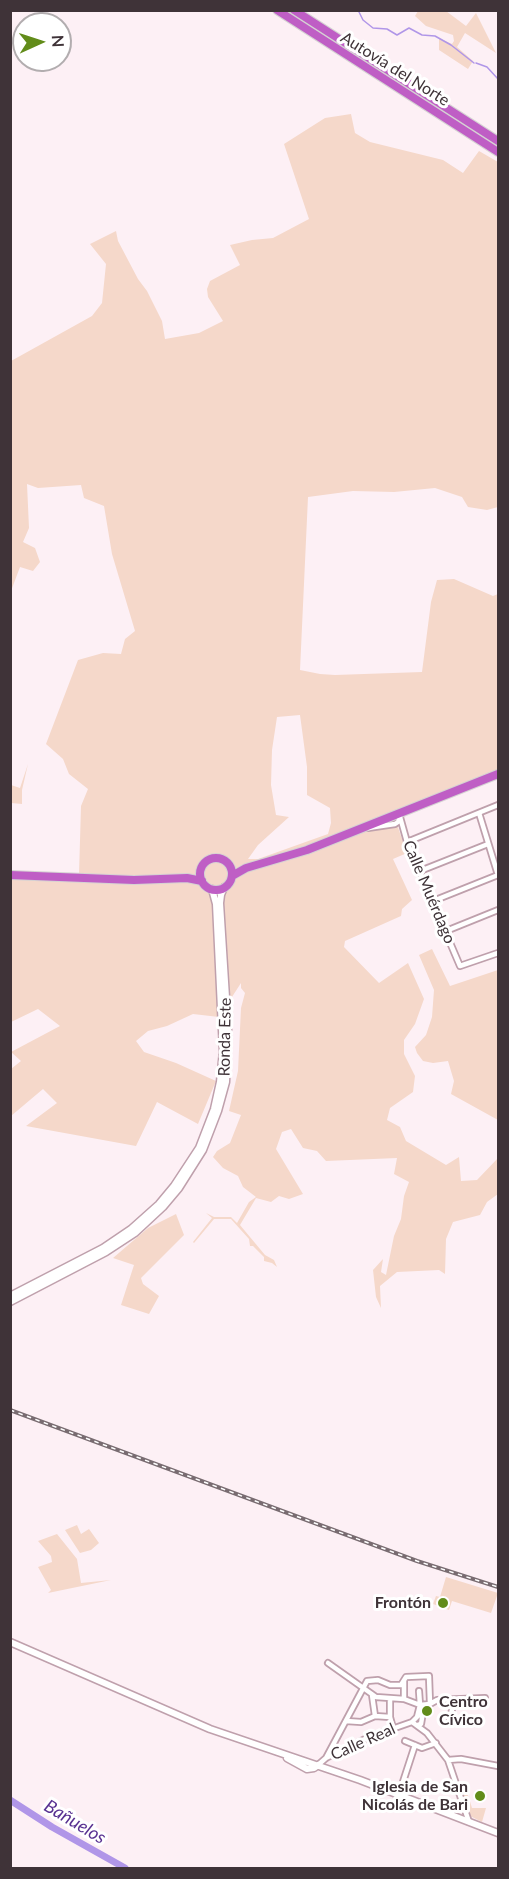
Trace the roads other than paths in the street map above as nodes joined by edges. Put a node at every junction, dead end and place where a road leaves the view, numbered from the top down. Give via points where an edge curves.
1 (277, 10) edge
2 (294, 10) edge
3 (498, 141) edge
4 (498, 152) edge
5 (498, 774) edge
6 (498, 805) edge
7 (479, 813) junction
8 (399, 816) junction
9 (407, 842) junction
10 (489, 844) junction
11 (230, 865) junction
12 (246, 868) junction
13 (201, 869) junction
14 (420, 871) junction
15 (10, 875) edge
16 (498, 875) edge
17 (232, 876) junction
18 (187, 878) junction
19 (202, 880) junction
20 (224, 887) junction
21 (212, 889) junction
22 (433, 901) junction
23 (498, 910) edge
24 (446, 931) junction
25 (498, 952) edge
26 (10, 1296) edge
27 (10, 1302) edge
28 (10, 1642) edge
29 (328, 1663) dead end
30 (404, 1678) junction
31 (364, 1689) junction
32 (419, 1691) dead end
33 (372, 1695) junction
34 (485, 1698) dead end
35 (390, 1699) junction
36 (404, 1699) junction
37 (454, 1700) junction
38 (430, 1704) junction
39 (420, 1705) junction
40 (375, 1716) junction
41 (390, 1717) junction
42 (450, 1719) dead end
43 (346, 1721) junction
44 (411, 1722) junction
45 (420, 1727) junction
46 (393, 1728) junction
47 (405, 1740) dead end
48 (435, 1743) junction
49 (415, 1745) junction
50 (326, 1758) junction
51 (448, 1760) junction
52 (318, 1765) junction
53 (498, 1766) edge
54 (466, 1787) dead end
55 (459, 1792) junction
56 (399, 1794) junction
57 (469, 1822) junction
58 (498, 1833) edge

1 - 4 highway, Autovía del Norte
2 - 3 highway, Autovía del Norte
5 - 8 highway
6 - 7 street
7 - 9 street
7 - 10 street
8 - 9 street, Calle Muérdago
8 - 12 highway
9 - 14 street, Calle Muérdago
10 - 14 street
10 - 16 street
11 - 12 highway
11 - 13 highway via 214,858
11 - 17 highway
12 - 17 highway
13 - 18 highway
13 - 19 highway
14 - 22 street, Calle Muérdago
15 - 18 highway
16 - 22 street
17 - 20 highway
18 - 19 highway
19 - 21 highway
20 - 21 highway
20 - 27 main road, Ronda Este via 220,903 228,1051 223,1091 203,1150 179,1188 135,1233
21 - 26 main road, Ronda Este via 223,1051 214,1109 199,1148 159,1204 131,1229 103,1248
22 - 24 street, Calle Muérdago
23 - 24 street
24 - 25 street, Calle Muérdago via 460,966
28 - 52 main road via 195,1722
29 - 31 street
30 - 31 street via 401,1685 369,1680
30 - 36 street
30 - 38 street via 429,1676
31 - 33 street
31 - 43 street
32 - 39 street
33 - 35 street
33 - 40 street
34 - 37 street
35 - 36 street
35 - 41 street
36 - 39 street
37 - 38 street
37 - 42 street
38 - 39 street
39 - 44 street
39 - 45 street
40 - 41 street
40 - 43 street via 361,1722
41 - 46 street
43 - 50 street
44 - 45 street
44 - 46 street, Calle Real
45 - 48 street
46 - 50 street, Calle Real
47 - 49 street
48 - 49 street via 424,1748
48 - 51 street
49 - 56 street
50 - 52 street, Calle Real
51 - 53 street
51 - 55 street
52 - 56 main road
54 - 55 street
55 - 57 street
56 - 57 main road
57 - 58 main road

